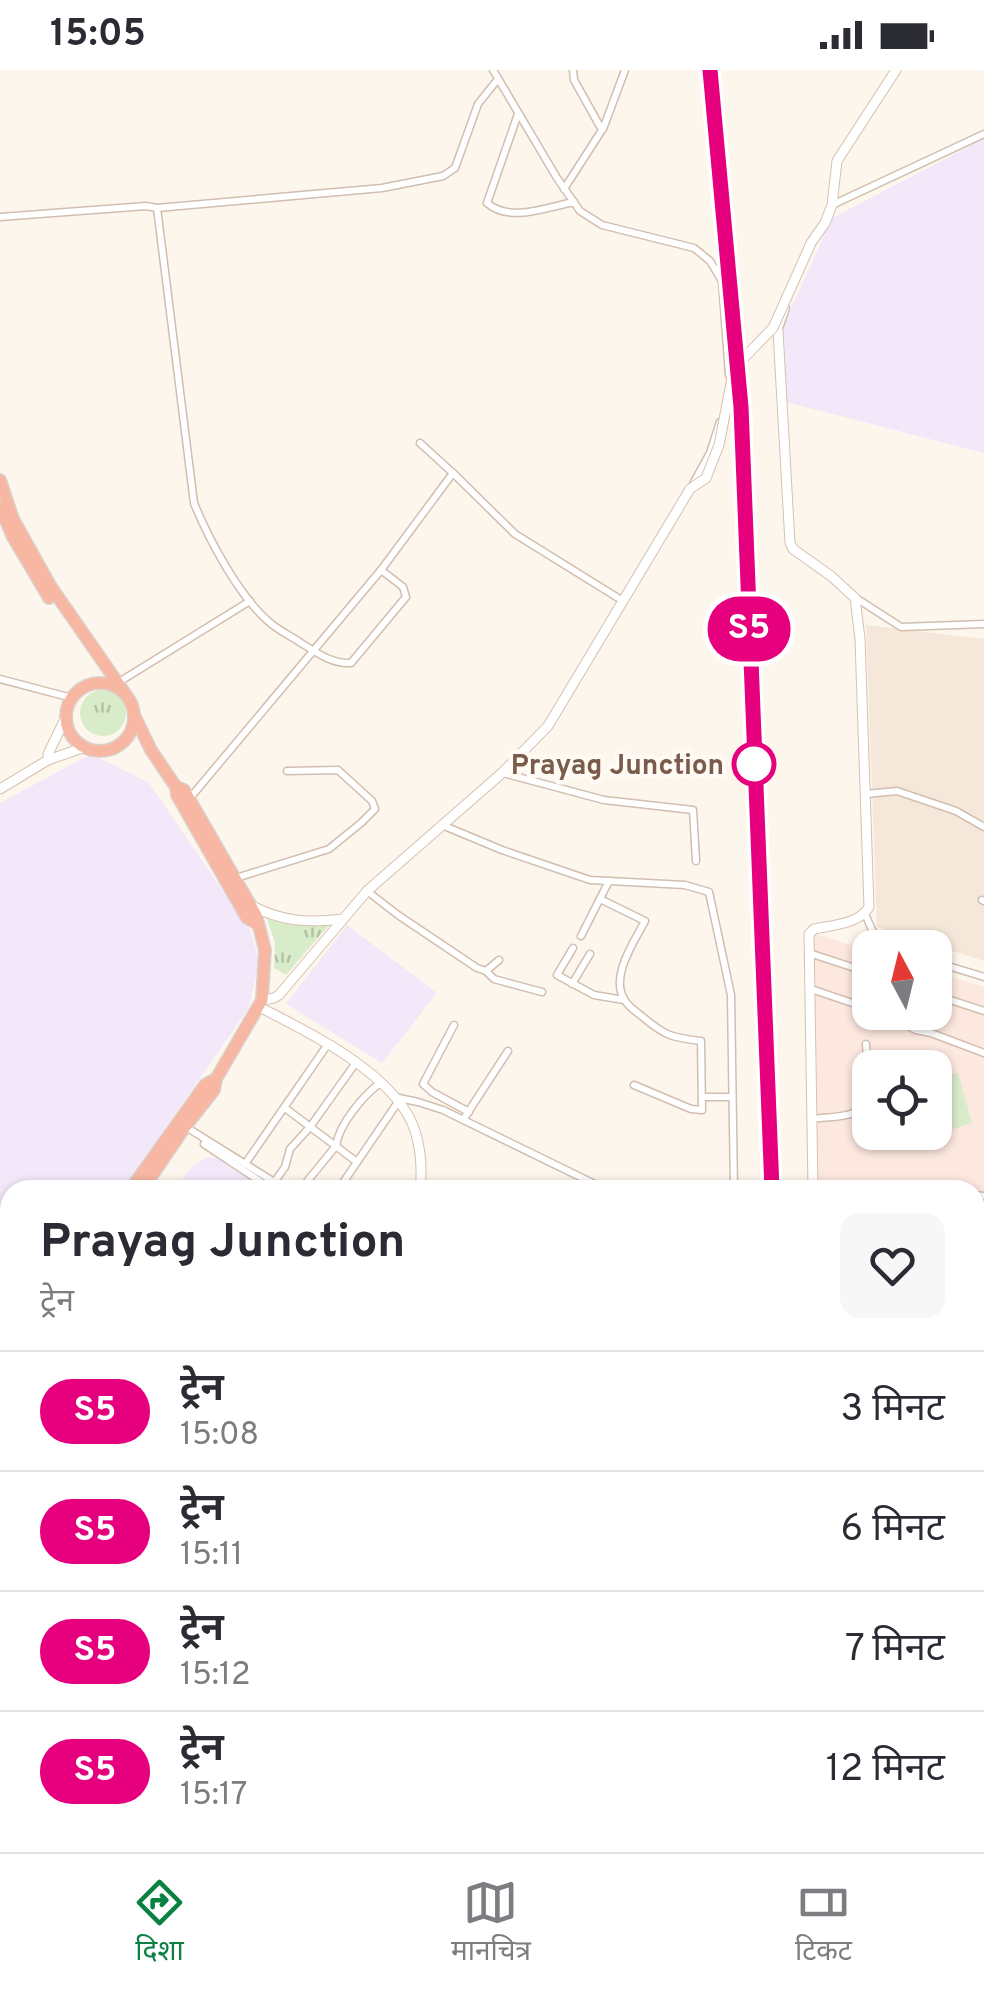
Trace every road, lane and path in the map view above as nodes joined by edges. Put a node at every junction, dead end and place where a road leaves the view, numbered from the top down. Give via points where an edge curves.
1 (493, 70) edge
2 (573, 70) edge
3 (625, 70) edge
4 (896, 70) edge
5 (498, 79) junction
6 (518, 112) junction
7 (602, 130) junction
8 (984, 134) edge
9 (564, 188) junction
10 (574, 202) junction
11 (832, 205) junction
12 (156, 208) junction
13 (0, 217) edge
14 (824, 222) junction
15 (778, 331) joint
16 (420, 444) dead end
17 (453, 473) junction
18 (0, 480) edge
19 (690, 489) junction
20 (0, 507) edge
21 (381, 570) junction
22 (856, 598) junction
23 (250, 601) junction
24 (622, 601) junction
25 (984, 624) edge
26 (313, 651) junction
27 (0, 679) edge
28 (96, 683) junction
29 (121, 688) junction
30 (72, 698) junction
31 (134, 715) junction
32 (66, 718) junction
33 (86, 748) junction
34 (48, 760) junction
35 (287, 772) dead end
36 (502, 773) junction
37 (176, 787) junction
38 (0, 788) edge
39 (866, 794) junction
40 (189, 798) junction
41 (442, 825) junction
42 (984, 827) edge
43 (696, 861) dead end
44 (234, 879) junction
45 (609, 881) junction
46 (367, 891) junction
47 (600, 899) junction
48 (248, 904) junction
49 (866, 914) junction
50 (344, 920) junction
51 (256, 923) junction
52 (873, 930) edge
53 (581, 936) dead end
54 (573, 948) dead end
55 (809, 953) junction
56 (590, 954) dead end
57 (499, 960) dead end
58 (952, 967) edge
59 (852, 968) edge
60 (486, 971) junction
61 (984, 977) edge
62 (572, 984) junction
63 (811, 989) junction
64 (542, 992) dead end
65 (624, 1000) junction
66 (952, 1001) edge
67 (852, 1002) edge
68 (261, 1004) junction
69 (984, 1011) edge
70 (454, 1025) dead end
71 (916, 1030) edge
72 (328, 1044) junction
73 (866, 1044) dead end
74 (866, 1050) edge
75 (508, 1051) dead end
76 (984, 1053) edge
77 (355, 1064) junction
78 (216, 1079) junction
79 (380, 1082) junction
80 (634, 1085) dead end
81 (732, 1096) junction
82 (702, 1097) junction
83 (396, 1100) junction
84 (285, 1108) junction
85 (468, 1112) junction
86 (852, 1113) edge
87 (812, 1119) junction
88 (462, 1120) junction
89 (185, 1127) junction
90 (310, 1127) junction
91 (204, 1144) dead end
92 (336, 1146) junction
93 (357, 1162) junction
94 (245, 1164) junction
95 (137, 1180) edge
96 (149, 1180) edge
97 (264, 1180) edge
98 (266, 1180) edge
99 (277, 1180) edge
100 (308, 1180) edge
101 (345, 1180) edge
102 (420, 1180) edge
103 (584, 1180) edge
104 (734, 1180) edge
105 (813, 1180) edge

1 - 5 street
2 - 7 street
3 - 7 street
4 - 11 street via 837,161
5 - 6 street
5 - 12 street via 478,104 455,168 444,176 382,188
6 - 9 street
6 - 10 street via 486,203 513,214
7 - 9 street
8 - 11 street
9 - 10 street
10 - 19 street via 602,225 694,248 722,281 730,374 710,453
11 - 14 street
12 - 13 street
12 - 23 street via 194,504
14 - 15 street
14 - 19 street, bridge via 772,328 734,368 719,446 706,478
15 - 22 street via 790,543
16 - 17 street
17 - 21 street
17 - 24 street via 515,534
18 - 29 highway via 50,587
19 - 24 street
20 - 28 highway via 40,584 93,661
21 - 26 street
21 - 26 street via 406,597 380,630 351,663
22 - 25 street via 902,627
22 - 39 street
23 - 26 street via 268,622
23 - 29 street
24 - 36 street via 548,726
26 - 40 street
27 - 30 street
28 - 29 highway
28 - 30 highway
29 - 31 highway
30 - 32 highway
31 - 33 highway via 119,745
31 - 37 highway
32 - 33 highway via 71,735
32 - 34 street
33 - 34 street
34 - 38 street
35 - 44 street via 338,770 375,808 329,849
36 - 41 street
36 - 43 street via 604,800 693,810
37 - 40 highway
37 - 51 highway via 247,918
39 - 42 street via 897,791
39 - 49 street
40 - 44 highway
41 - 45 street via 590,880
41 - 46 street
44 - 48 highway
45 - 47 street
45 - 81 street via 709,892 731,994
46 - 50 street
46 - 60 street
47 - 53 street
47 - 65 street via 645,921 624,962
48 - 50 street via 283,919
48 - 51 highway
49 - 52 street
49 - 55 street via 814,929
50 - 68 street via 278,995
51 - 68 highway via 265,950
54 - 62 street via 557,976
55 - 59 street
55 - 63 street
56 - 62 street
57 - 60 street
58 - 61 street
60 - 64 street
62 - 65 street
63 - 67 street
63 - 87 street
65 - 82 street via 660,1032 701,1040
66 - 69 street
68 - 72 street
68 - 78 highway
70 - 85 street via 423,1084
71 - 76 street
72 - 77 street
72 - 84 street
73 - 74 street
75 - 85 street
77 - 79 street
77 - 90 street
78 - 89 highway
78 - 95 highway
79 - 83 street
79 - 92 street via 356,1107
80 - 82 street via 691,1110 702,1110
81 - 82 street
81 - 104 street
83 - 88 street
83 - 93 street
83 - 102 street via 418,1142
84 - 90 street
84 - 94 street
85 - 88 street
86 - 87 street
87 - 105 street
88 - 103 street
89 - 94 street
89 - 96 highway
90 - 92 street
90 - 99 street via 290,1149
91 - 97 street
92 - 93 street
92 - 100 street
93 - 101 street
94 - 98 street

